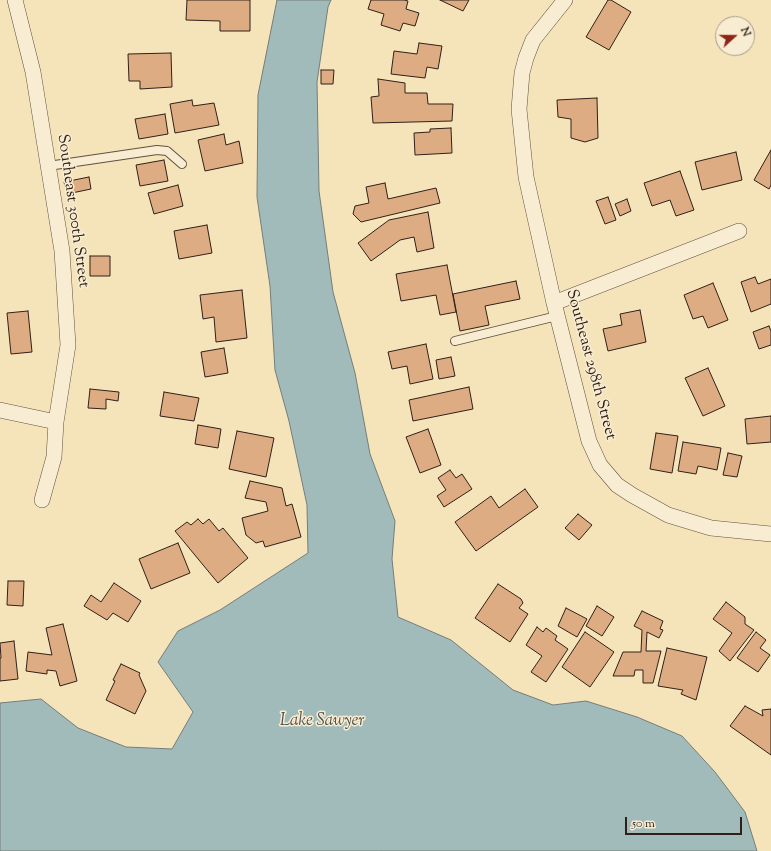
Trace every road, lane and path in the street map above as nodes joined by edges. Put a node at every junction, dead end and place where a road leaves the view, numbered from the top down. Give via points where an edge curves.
1 (15, 0) edge
2 (565, 0) edge
3 (182, 164) dead end
4 (48, 166) junction
5 (739, 231) dead end
6 (556, 309) junction
7 (456, 341) dead end
8 (0, 410) edge
9 (56, 422) junction
10 (42, 500) dead end
11 (771, 534) edge

1 - 4 street, Southeast 300th Street via 33,72
2 - 6 street, Southeast 298th Street via 533,40 522,73 519,109 526,177
3 - 4 lane via 167,151 157,150
4 - 9 street, Southeast 300th Street via 62,251 68,345
5 - 6 street
6 - 7 lane
6 - 11 street, Southeast 298th Street via 589,441 600,465 617,485 668,515 712,528
8 - 9 street
9 - 10 street, Southeast 300th Street via 54,457

